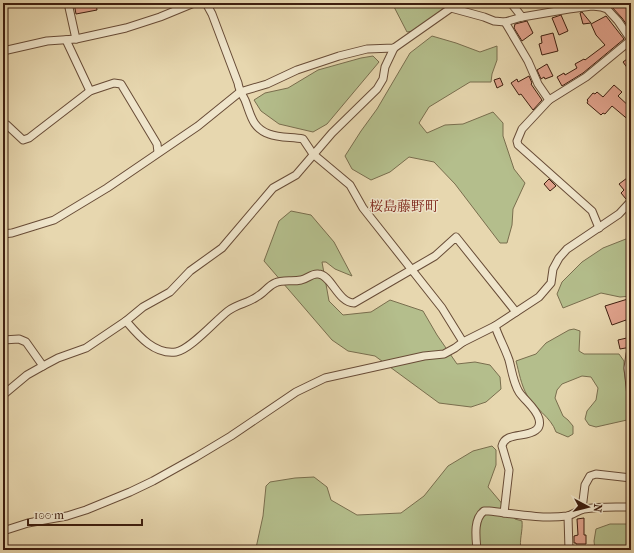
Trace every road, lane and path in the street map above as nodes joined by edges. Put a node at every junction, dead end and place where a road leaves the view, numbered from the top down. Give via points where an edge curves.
1 (68, 3) edge
2 (194, 3) edge
3 (206, 3) edge
4 (444, 3) edge
5 (511, 3) edge
6 (592, 4) edge
7 (451, 8) junction
8 (522, 17) junction
9 (504, 22) junction
10 (76, 39) junction
11 (66, 40) junction
12 (631, 40) edge
13 (394, 48) junction
14 (3, 51) edge
15 (90, 91) junction
16 (240, 92) junction
17 (549, 100) junction
18 (3, 123) edge
19 (158, 152) junction
20 (313, 154) junction
21 (631, 201) edge
22 (599, 228) junction
23 (3, 234) edge
24 (411, 269) junction
25 (516, 312) junction
26 (126, 321) junction
27 (495, 326) junction
28 (3, 340) edge
29 (463, 342) junction
30 (631, 354) edge
31 (43, 366) junction
32 (3, 395) edge
33 (631, 396) edge
34 (631, 478) edge
35 (631, 507) edge
36 (582, 509) junction
37 (504, 513) junction
38 (568, 516) junction
39 (3, 531) edge
40 (477, 550) edge
41 (569, 550) edge

1 - 10 street
2 - 10 street via 126,28
3 - 16 street
4 - 7 street
5 - 8 street
6 - 8 street
6 - 12 street via 607,9
7 - 9 street
7 - 13 street
8 - 9 street
9 - 17 street
10 - 11 street
11 - 14 street via 47,41
11 - 15 street
12 - 17 street via 586,77
13 - 16 street via 367,49 339,56
13 - 20 street via 377,89
15 - 18 street via 29,138 23,140
15 - 19 street via 114,83 121,84 157,144
16 - 19 street via 198,126
16 - 20 street via 251,119 259,129 270,134 303,139
17 - 22 street via 522,129 518,145 592,211
19 - 23 street via 107,188 54,220
20 - 24 street via 350,185 363,208
20 - 26 street via 296,175 273,188 222,248 190,271 170,292 143,307
21 - 22 street via 619,214
22 - 25 street via 567,249 553,270 551,283 538,297
24 - 25 street via 435,256 456,237
24 - 26 street via 354,303 344,299 319,274 313,274 303,280 275,283 257,297 229,310 187,347 177,352 152,346 140,338
24 - 29 street via 442,308
25 - 27 street
26 - 31 street via 86,348
27 - 29 street
27 - 37 street via 516,384 538,416 539,424 533,432 508,438 503,443 509,470
28 - 31 street via 19,339 26,342
29 - 39 street via 444,354 325,378 296,392 196,457 130,492 67,516 28,523
30 - 33 street via 628,368
31 - 32 street
34 - 36 street via 596,474 590,476 585,485
35 - 36 street
36 - 38 street
37 - 38 street
37 - 40 street via 481,513 477,523
38 - 41 street

